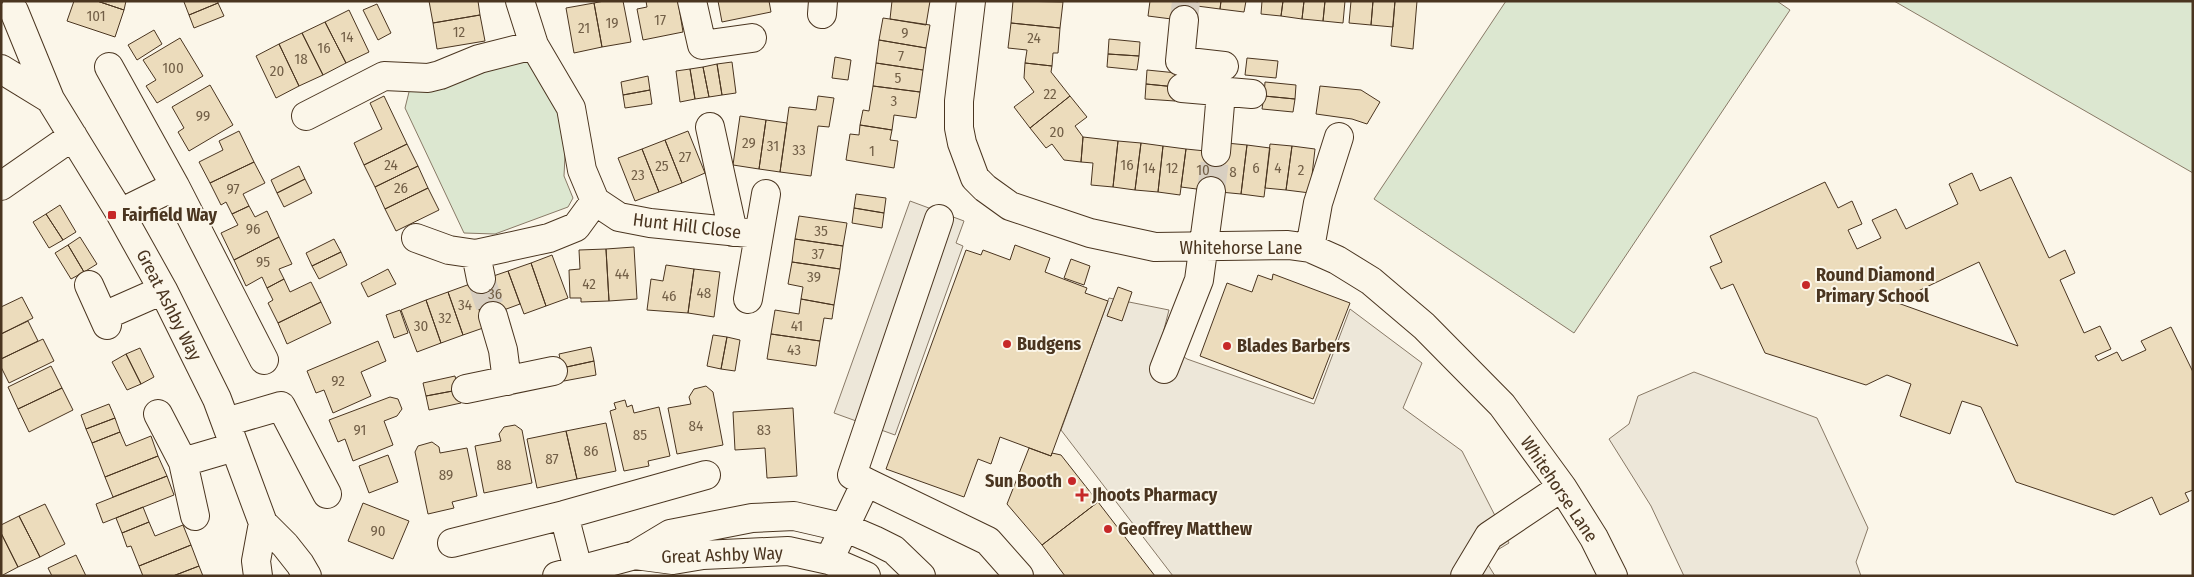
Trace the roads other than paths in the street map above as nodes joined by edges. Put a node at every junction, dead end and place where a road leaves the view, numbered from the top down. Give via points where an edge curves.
1 (520, 1) edge
2 (692, 1) edge
3 (963, 3) edge
4 (11, 12) edge
5 (1184, 20) tunnel mouth
6 (752, 38) dead end
7 (534, 45) junction
8 (1224, 66) dead end
9 (109, 67) dead end
10 (1, 69) edge
11 (1182, 88) dead end
12 (1221, 92) junction
13 (1252, 94) dead end
14 (50, 99) junction
15 (306, 116) dead end
16 (710, 127) dead end
17 (73, 136) junction
18 (1339, 137) dead end
19 (1216, 152) tunnel mouth
20 (1, 186) edge
21 (175, 186) junction
22 (1211, 191) tunnel mouth
23 (766, 194) dead end
24 (595, 201) junction
25 (120, 213) junction
26 (939, 219) dead end
27 (746, 233) junction
28 (416, 238) dead end
29 (1204, 248) junction
30 (1310, 248) junction
31 (88, 285) dead end
32 (163, 290) junction
33 (748, 299) dead end
34 (493, 316) tunnel mouth
35 (264, 360) dead end
36 (1164, 369) dead end
37 (553, 371) dead end
38 (507, 381) junction
39 (466, 389) dead end
40 (158, 414) dead end
41 (230, 434) junction
42 (183, 462) junction
43 (706, 475) dead end
44 (866, 482) junction
45 (1562, 487) junction
46 (327, 494) dead end
47 (564, 515) junction
48 (195, 516) dead end
49 (263, 524) junction
50 (846, 528) junction
51 (452, 543) dead end
52 (829, 560) junction
53 (621, 564) edge
54 (568, 572) edge
55 (258, 576) edge
56 (307, 576) edge
57 (866, 576) edge
58 (921, 576) edge
59 (1019, 576) edge
60 (1465, 576) edge
61 (1613, 576) edge

1 - 7 street
2 - 6 street via 702,45
3 - 29 street, Whitehorse Lane via 959,128 975,178 1010,206 1090,233 1155,248
4 - 14 street, Great Ashby Way
5 - 8 street via 1180,61
7 - 15 street via 479,59 440,76 384,76
7 - 24 street via 571,108 582,170
9 - 21 street
10 - 14 street, Great Ashby Way
11 - 12 street
12 - 13 street
12 - 19 street
14 - 17 street, Great Ashby Way
16 - 27 street
17 - 20 street
17 - 25 street, Great Ashby Way
18 - 30 street via 1318,204
21 - 25 street
21 - 35 street
22 - 29 street
23 - 27 street, Hunt Hill Close
24 - 27 street, Hunt Hill Close via 620,217 650,224
24 - 28 street via 576,227 479,266
25 - 32 street, Great Ashby Way
26 - 44 street via 852,475
27 - 33 street, Hunt Hill Close
29 - 30 street, Whitehorse Lane via 1242,244
29 - 36 street via 1199,280
30 - 45 street, Whitehorse Lane via 1370,281 1424,326 1502,405
31 - 32 street via 106,320
32 - 41 street, Great Ashby Way via 217,399
34 - 38 street via 503,350
37 - 38 street
38 - 39 street
40 - 42 street
41 - 42 street
41 - 46 street via 281,406
41 - 49 street, Great Ashby Way
42 - 48 street
43 - 47 street
44 - 50 street
44 - 59 street via 988,541
45 - 60 street via 1489,536
45 - 61 street, Whitehorse Lane
47 - 51 street
47 - 54 street
49 - 55 street via 256,561
49 - 56 street, Great Ashby Way via 285,545
50 - 52 street
50 - 53 street, Great Ashby Way via 794,516 752,518 670,534
50 - 58 street, Great Ashby Way via 894,550
52 - 53 street, Great Ashby Way via 788,551
52 - 57 street, Great Ashby Way
53 - 54 street, Great Ashby Way

